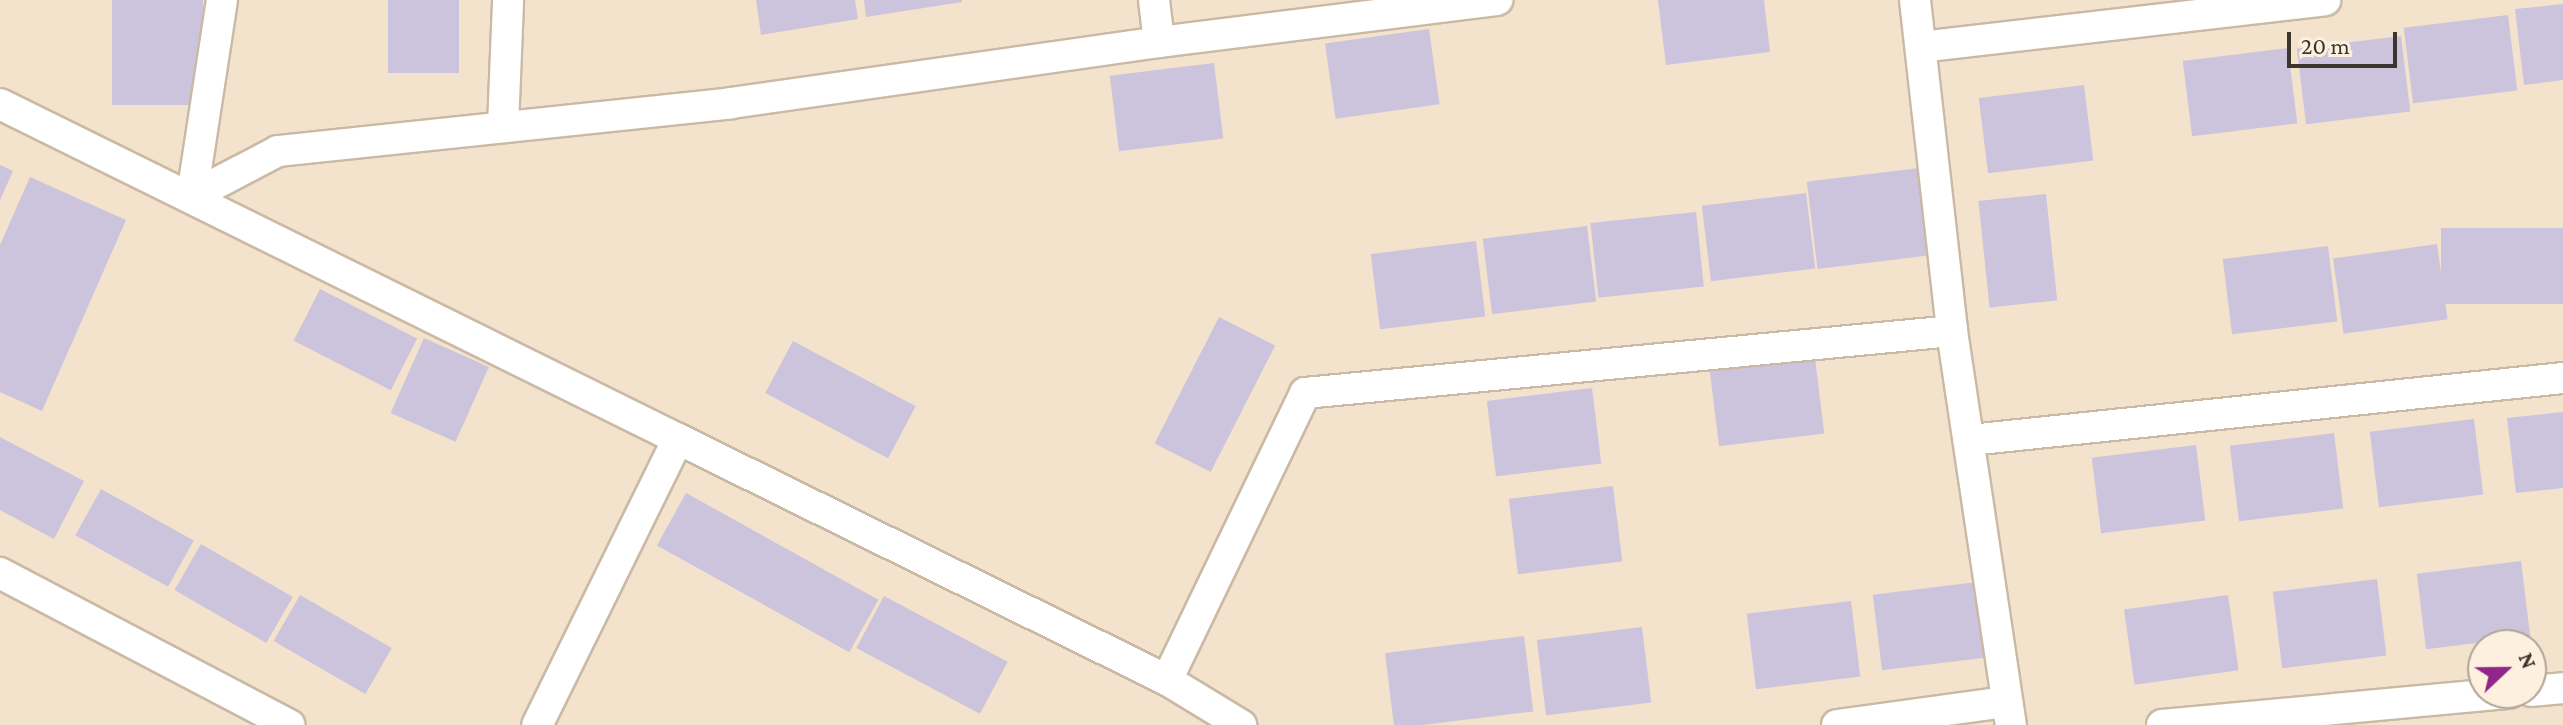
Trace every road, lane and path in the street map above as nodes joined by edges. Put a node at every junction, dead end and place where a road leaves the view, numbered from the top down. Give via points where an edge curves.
1 (222, 0) edge
2 (508, 0) edge
3 (1154, 0) edge
4 (1497, 0) edge
5 (1915, 0) edge
6 (2325, 0) edge
7 (1159, 42) junction
8 (1921, 47) junction
9 (0, 104) edge
10 (503, 127) junction
11 (192, 196) junction
12 (1952, 331) junction
13 (2563, 378) edge
14 (678, 439) junction
15 (1970, 440) junction
16 (0, 573) edge
17 (1167, 680) junction
18 (2467, 697) edge
19 (2008, 714) edge
20 (289, 725) edge
21 (537, 725) edge
22 (1241, 725) edge
23 (1837, 725) edge
24 (2162, 725) edge

1 - 11 street
2 - 10 street
3 - 7 street
4 - 7 street
5 - 8 street
6 - 8 street
7 - 10 street via 731,103
8 - 12 street
9 - 11 street
10 - 11 street via 278,151
11 - 14 street
12 - 15 street
12 - 17 street via 1305,393
13 - 15 street
14 - 17 street
14 - 21 street
15 - 19 street
16 - 20 street
17 - 22 street
18 - 24 street
19 - 23 street

